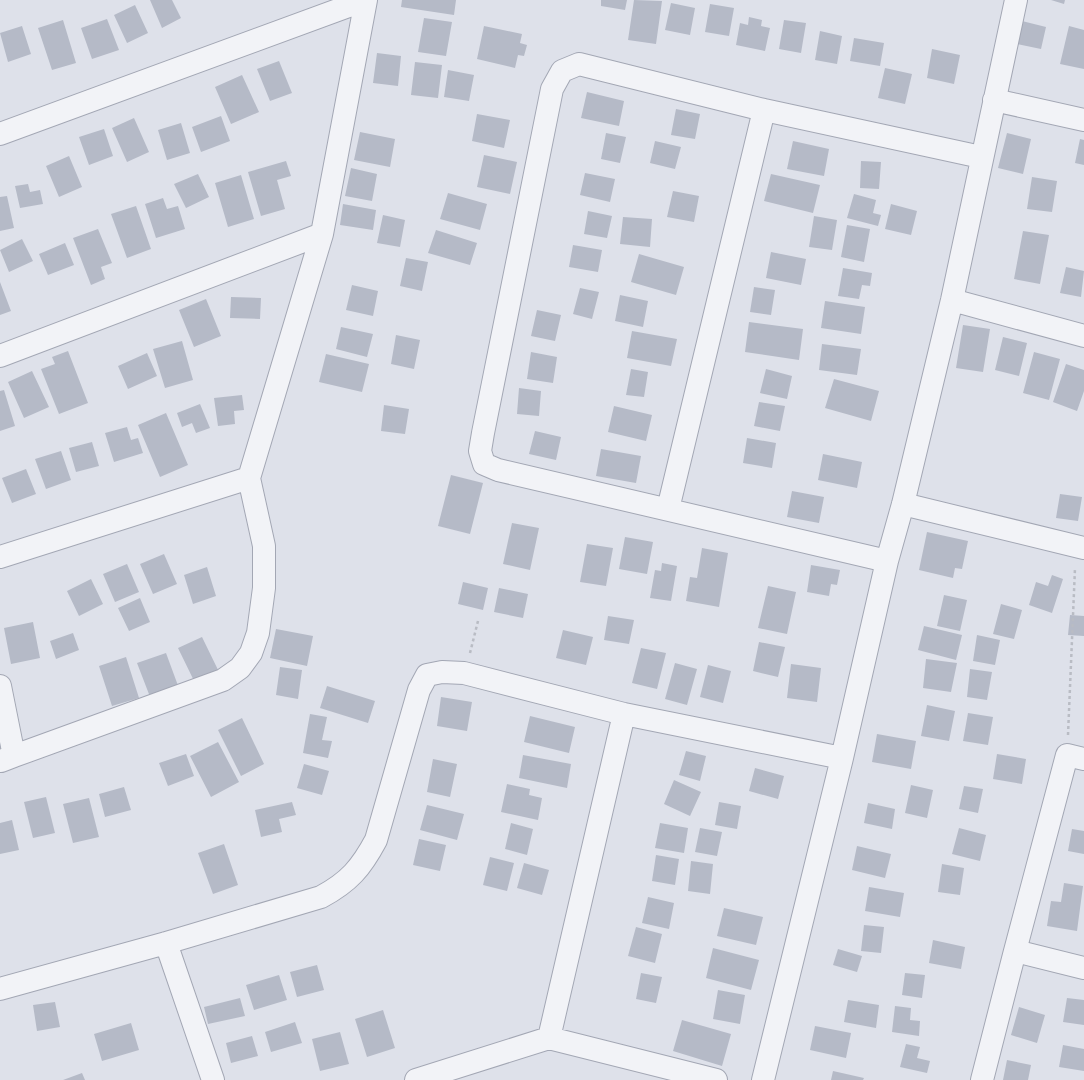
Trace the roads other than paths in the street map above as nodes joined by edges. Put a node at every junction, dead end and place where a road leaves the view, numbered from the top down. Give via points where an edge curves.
1 (366, 0) edge
2 (1016, 0) edge
3 (994, 100) junction
4 (764, 110) junction
5 (1084, 120) edge
6 (0, 134) edge
7 (981, 157) junction
8 (322, 234) junction
9 (952, 300) junction
10 (1084, 336) edge
11 (0, 356) edge
12 (249, 478) junction
13 (903, 504) junction
14 (668, 509) junction
15 (1080, 547) edge
16 (0, 557) edge
17 (887, 561) junction
18 (0, 686) edge
19 (624, 714) junction
20 (1075, 757) edge
21 (842, 758) junction
22 (7, 759) edge
23 (166, 943) junction
24 (1015, 951) junction
25 (1084, 968) edge
26 (0, 989) edge
27 (549, 1038) junction
28 (213, 1080) edge
29 (416, 1080) edge
30 (716, 1080) edge
31 (763, 1080) edge
32 (982, 1080) edge

1 - 6 street
1 - 8 street
2 - 3 street
3 - 5 street
3 - 7 street
4 - 7 street
4 - 14 street
4 - 14 street via 579,64 562,71 552,89 480,451 484,464 498,470
7 - 9 street
8 - 11 street
8 - 12 street
9 - 10 street
9 - 13 street
12 - 16 street
12 - 22 street via 264,546 264,588 258,633 251,653 240,668 223,680
13 - 15 street
13 - 17 street
14 - 17 street
17 - 21 street
18 - 22 street
19 - 21 street
19 - 23 street via 464,673 442,672 427,675 419,690 376,840 354,874 339,887 321,897
19 - 27 street
20 - 24 street
21 - 31 street
23 - 26 street
23 - 28 street
24 - 25 street
24 - 32 street
27 - 29 street
27 - 30 street

